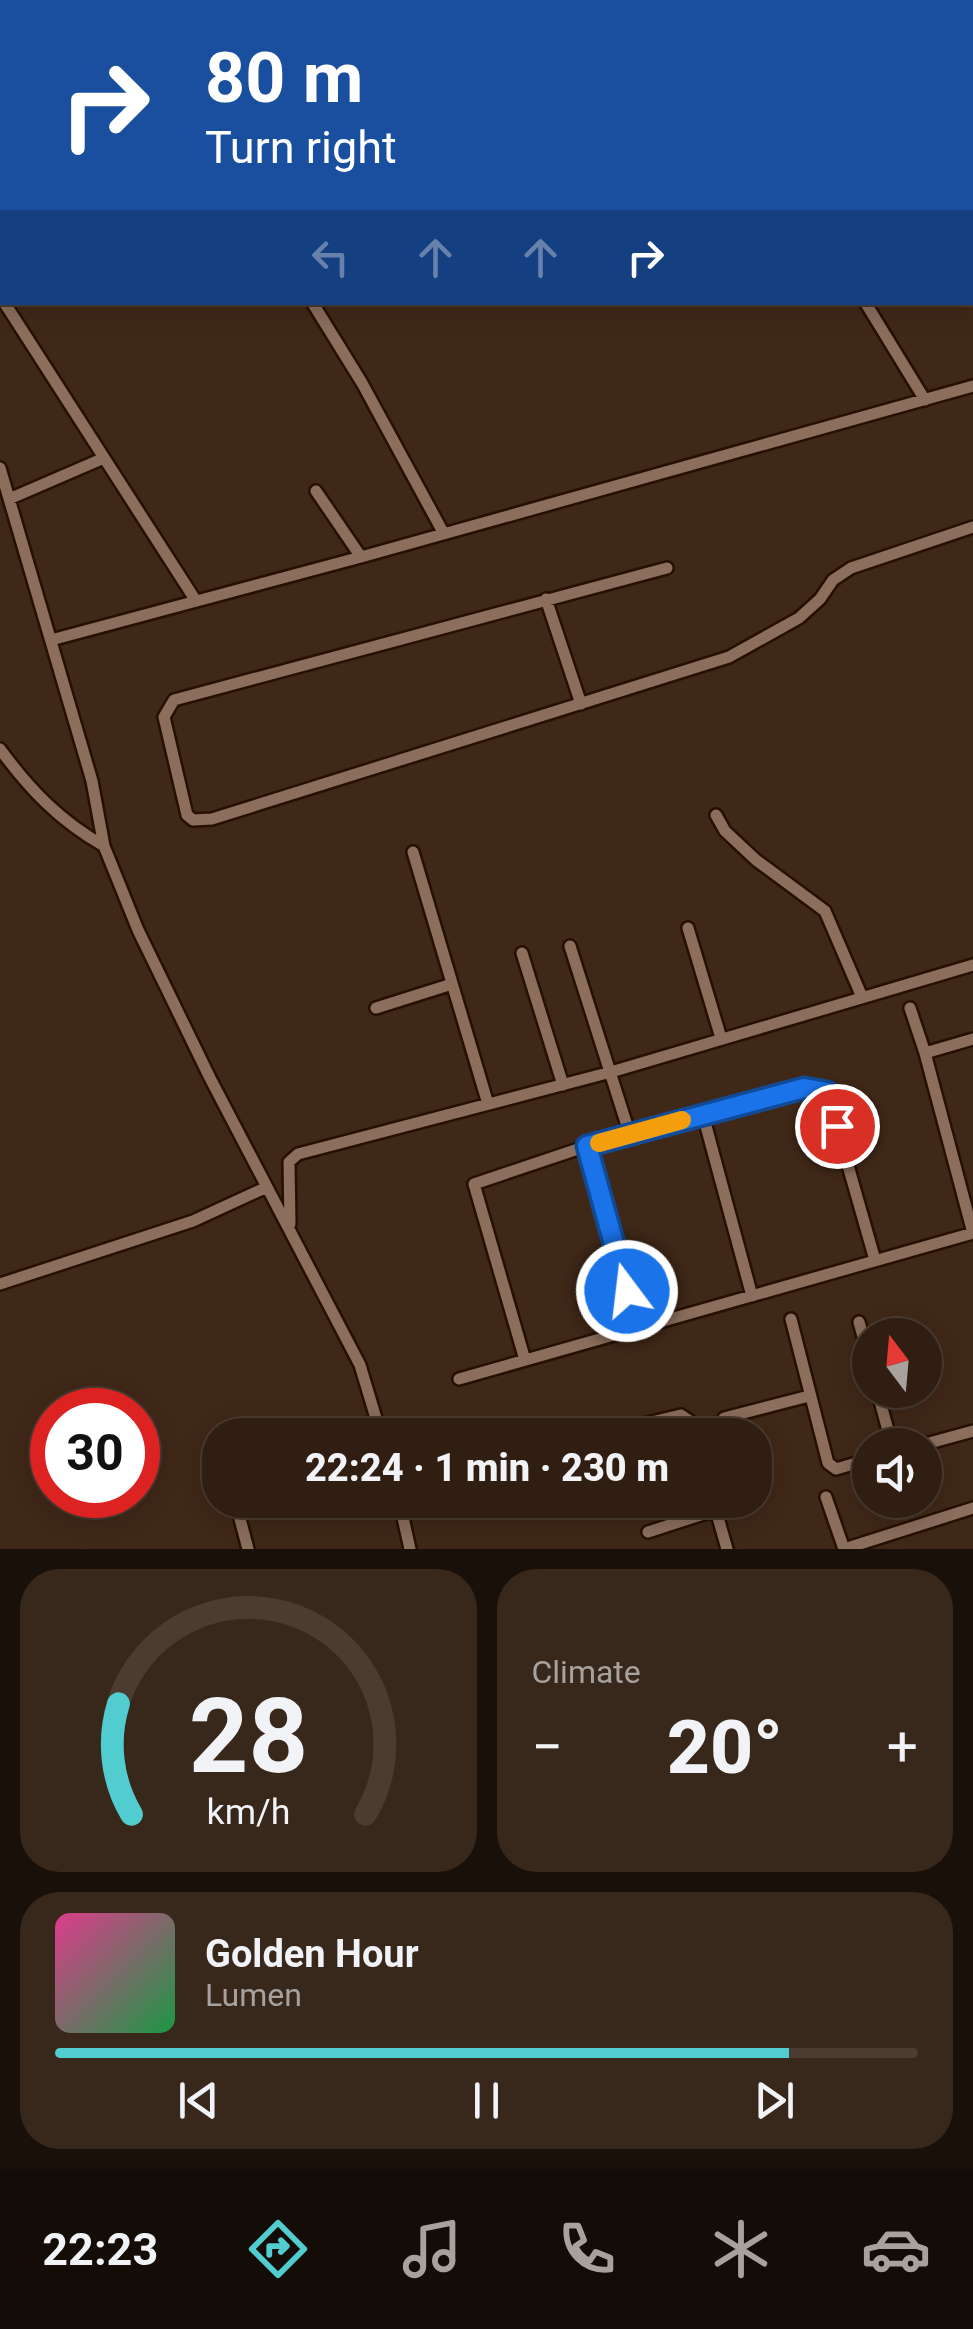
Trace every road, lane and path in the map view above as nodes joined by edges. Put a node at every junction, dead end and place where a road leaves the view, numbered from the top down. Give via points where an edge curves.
1 (6, 305) edge
2 (314, 305) edge
3 (867, 305) edge
4 (973, 386) edge
5 (925, 400) junction
6 (104, 458) junction
7 (0, 468) edge
8 (316, 491) dead end
9 (9, 499) junction
10 (973, 527) edge
11 (444, 534) junction
12 (361, 557) junction
13 (666, 568) dead end
14 (546, 599) junction
15 (196, 601) junction
16 (51, 640) junction
17 (581, 704) junction
18 (0, 749) edge
19 (716, 815) dead end
20 (104, 846) junction
21 (412, 852) dead end
22 (688, 928) dead end
23 (570, 946) dead end
24 (522, 954) dead end
25 (973, 965) edge
26 (452, 984) junction
27 (862, 997) junction
28 (376, 1008) dead end
29 (910, 1008) dead end
30 (721, 1038) junction
31 (973, 1039) edge
32 (925, 1053) junction
33 (611, 1072) junction
34 (563, 1085) junction
35 (488, 1104) junction
36 (703, 1115) junction
37 (630, 1135) junction
38 (587, 1146) junction
39 (267, 1186) junction
40 (290, 1228) junction
41 (973, 1233) edge
42 (875, 1260) junction
43 (0, 1284) edge
44 (752, 1296) junction
45 (791, 1320) dead end
46 (637, 1327) junction
47 (525, 1360) junction
48 (460, 1379) dead end
49 (809, 1396) junction
50 (376, 1418) edge
51 (724, 1418) dead end
52 (973, 1431) edge
53 (942, 1440) edge
54 (852, 1465) edge
55 (826, 1497) dead end
56 (973, 1508) edge
57 (239, 1518) edge
58 (403, 1518) edge
59 (682, 1518) edge
60 (718, 1518) edge
61 (648, 1532) dead end
62 (248, 1549) edge
63 (410, 1549) edge
64 (727, 1549) edge

1 - 6 street
2 - 11 street
3 - 5 street
4 - 5 street
5 - 11 street
6 - 9 street
6 - 15 street
7 - 9 street
8 - 12 street
9 - 16 street
10 - 17 street via 851,568 799,618 729,657
11 - 12 street
12 - 15 street
13 - 14 street
14 - 17 street
14 - 17 street via 174,700 164,717 187,814 212,819
15 - 16 street
16 - 20 street
18 - 20 street via 70,827
19 - 27 street via 756,860 825,911
20 - 39 street via 138,930
21 - 26 street
22 - 30 street
23 - 33 street
24 - 34 street
25 - 27 street
26 - 28 street
26 - 35 street
27 - 30 street
29 - 32 street
30 - 33 street
31 - 32 street
32 - 41 street
33 - 34 street
33 - 37 street
34 - 35 street
35 - 40 street via 294,1155
36 - 37 street
36 - 42 street via 804,1088 827,1092
36 - 44 street
37 - 38 street
38 - 46 street
38 - 47 street via 474,1184
39 - 40 street
39 - 43 street via 177,1227
40 - 50 street via 360,1365
41 - 42 street
42 - 44 street
44 - 46 street
45 - 49 street
46 - 47 street
47 - 48 street
49 - 51 street
49 - 54 street via 828,1463 836,1469
52 - 53 street
55 - 56 street via 844,1549
57 - 62 street
58 - 63 street
59 - 61 street
60 - 64 street

